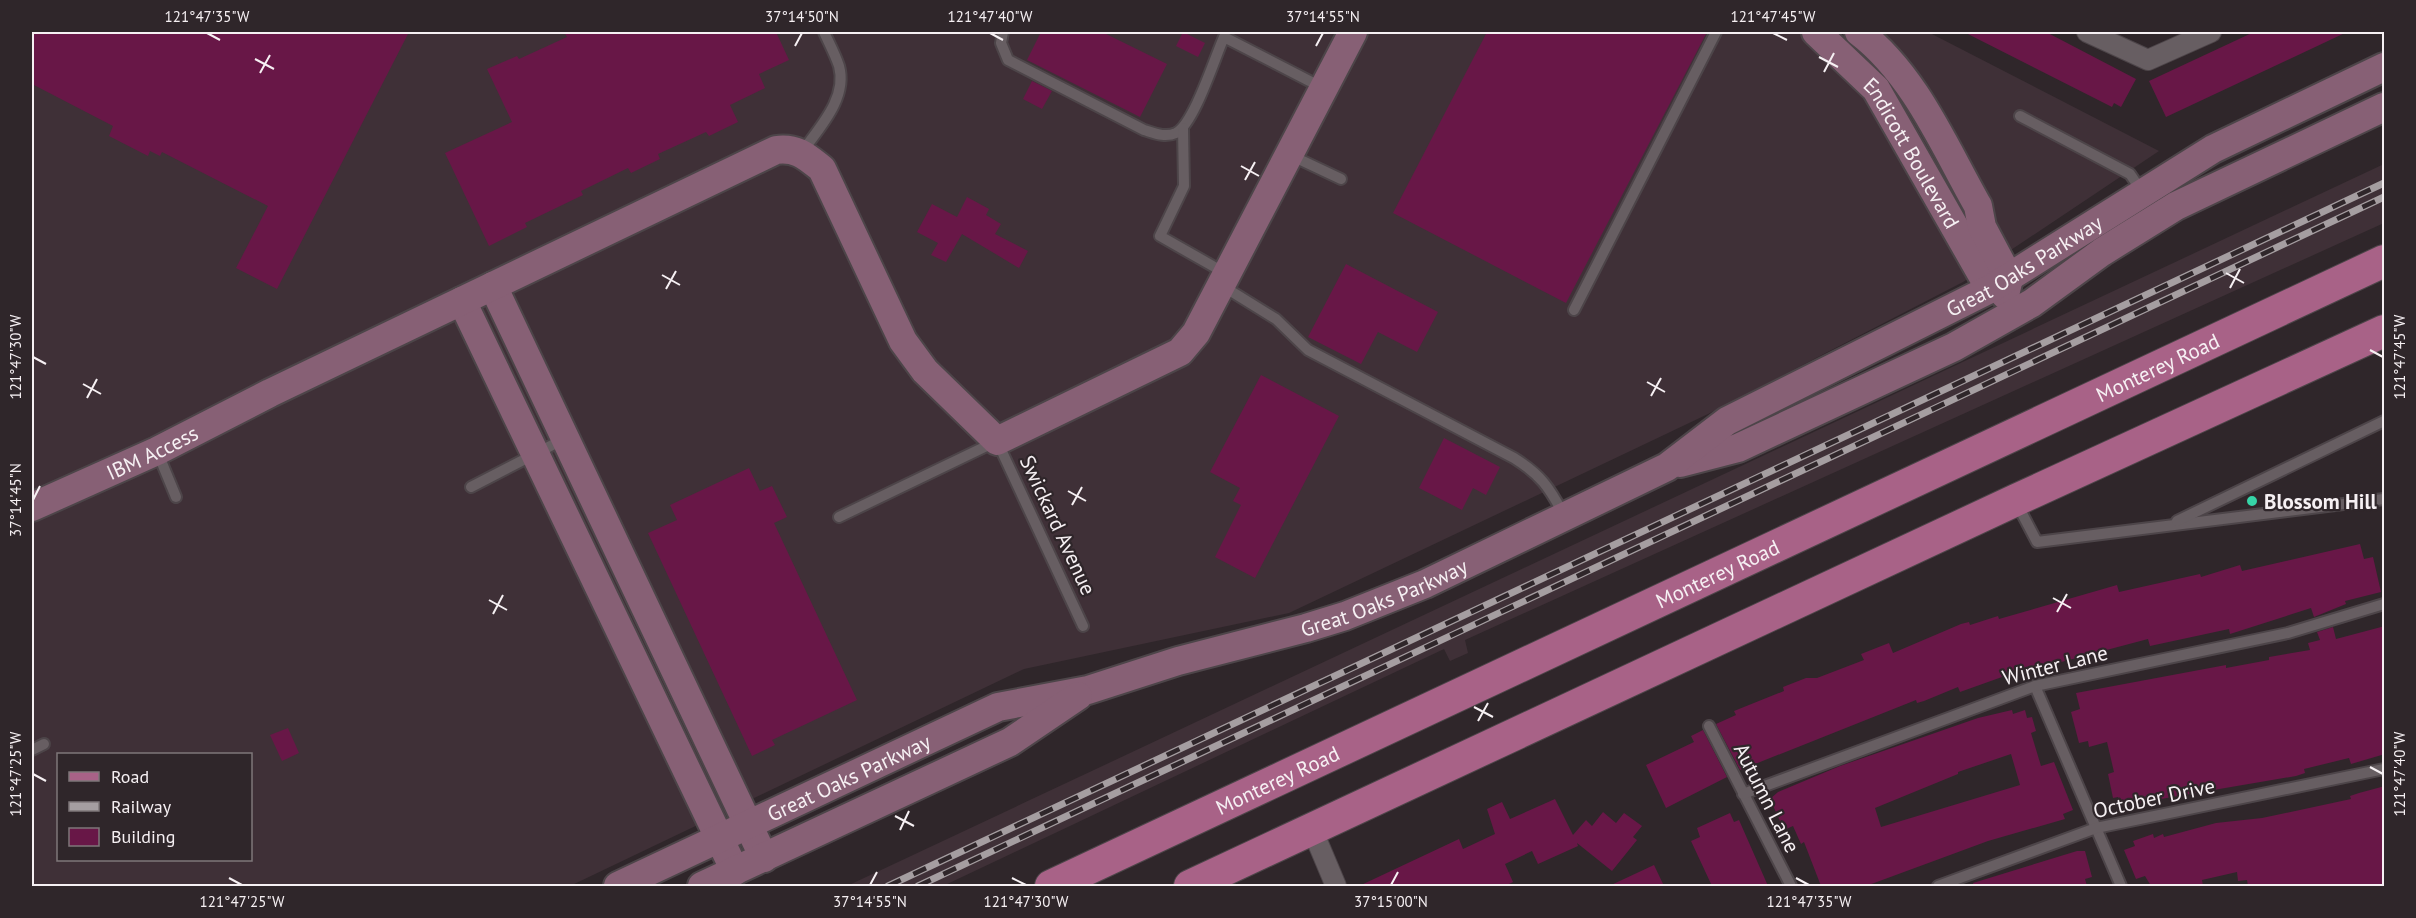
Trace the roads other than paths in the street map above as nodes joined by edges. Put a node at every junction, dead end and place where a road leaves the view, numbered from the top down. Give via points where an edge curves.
1 (824, 32) edge
2 (1003, 32) edge
3 (1353, 32) edge
4 (1716, 32) edge
5 (1816, 32) edge
6 (1858, 32) edge
7 (2089, 32) edge
8 (2211, 32) edge
9 (2385, 67) edge
10 (1323, 88) junction
11 (2385, 107) edge
12 (2020, 116) dead end
13 (1183, 128) junction
14 (801, 153) junction
15 (1289, 154) junction
16 (1956, 168) junction
17 (1341, 179) dead end
18 (1930, 183) junction
19 (2143, 193) junction
20 (2385, 261) edge
21 (1224, 279) junction
22 (1999, 284) junction
23 (493, 286) junction
24 (462, 301) junction
25 (1574, 310) dead end
26 (2385, 331) edge
27 (1954, 347) junction
28 (2385, 421) edge
29 (567, 437) junction
30 (997, 441) junction
31 (157, 451) junction
32 (536, 453) junction
33 (1667, 467) junction
34 (471, 487) dead end
35 (176, 498) dead end
36 (2385, 499) edge
37 (2016, 500) junction
38 (32, 507) edge
39 (839, 517) dead end
40 (1565, 518) junction
41 (2167, 525) junction
42 (2385, 604) edge
43 (1083, 626) dead end
44 (2035, 686) junction
45 (1088, 690) junction
46 (1709, 726) dead end
47 (44, 744) dead end
48 (32, 750) edge
49 (2385, 769) edge
50 (1743, 794) junction
51 (749, 825) junction
52 (2096, 828) junction
53 (1312, 829) junction
54 (719, 839) junction
55 (764, 858) junction
56 (735, 872) junction
57 (618, 886) edge
58 (702, 886) edge
59 (1051, 886) edge
60 (1190, 886) edge
61 (1336, 886) edge
62 (1791, 886) edge
63 (1938, 886) edge
64 (2121, 886) edge

1 - 14 lane via 839,65 838,95
2 - 13 lane via 1001,43 1008,60 1144,130 1165,135
3 - 10 street
4 - 25 lane
5 - 18 street, Endicott Boulevard via 1876,89
6 - 16 street, Endicott Boulevard via 1889,58 1909,84
7 - 8 street via 2148,60
9 - 19 street, Great Oaks Parkway via 2213,149
10 - 13 lane via 1224,37
10 - 15 street
11 - 27 street, Great Oaks Parkway via 2176,206 2102,252 2032,303
12 - 19 lane via 2130,174
13 - 21 lane via 1184,186 1160,236
14 - 23 street, IBM Access via 787,148 776,150
14 - 30 street via 822,170 903,341 924,371
15 - 17 lane
15 - 21 street
16 - 18 street
16 - 22 street, Endicott Boulevard via 1978,206
18 - 22 street, Endicott Boulevard
19 - 22 street, Great Oaks Parkway
20 - 59 main road, Monterey Road
21 - 30 street via 1196,333 1180,352
21 - 40 lane via 1276,319 1308,350 1537,473
22 - 27 street via 2006,293 2000,303 1971,321
22 - 33 street, Great Oaks Parkway via 1727,421
23 - 24 street, IBM Access
23 - 29 street
24 - 31 street, IBM Access
24 - 32 street
26 - 37 main road
27 - 33 street, Great Oaks Parkway via 1738,448
28 - 41 lane
29 - 32 lane
29 - 51 street
30 - 39 lane
30 - 43 lane, Swickard Avenue
31 - 35 lane
31 - 38 street, IBM Access
32 - 34 lane
32 - 54 street
33 - 40 street, Great Oaks Parkway
36 - 41 lane
37 - 41 lane via 2037,542
37 - 53 main road
40 - 45 street, Great Oaks Parkway via 1425,584 1345,616
42 - 44 lane, Winter Lane via 2288,633
44 - 50 lane, Winter Lane
44 - 52 lane
45 - 51 street, Great Oaks Parkway via 998,707
45 - 55 street, Great Oaks Parkway via 1010,742
46 - 50 lane, Autumn Lane
47 - 48 lane
49 - 52 lane, October Drive
50 - 62 lane, Autumn Lane
51 - 54 street, Great Oaks Parkway
51 - 55 street
52 - 63 lane, October Drive
52 - 64 lane
53 - 60 main road
53 - 61 street
54 - 56 street
54 - 57 street, Great Oaks Parkway
55 - 56 street, Great Oaks Parkway
56 - 58 street, Great Oaks Parkway

